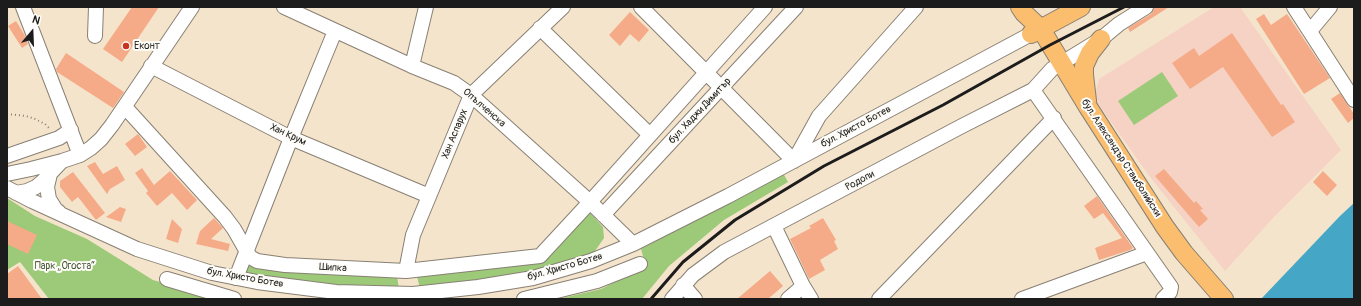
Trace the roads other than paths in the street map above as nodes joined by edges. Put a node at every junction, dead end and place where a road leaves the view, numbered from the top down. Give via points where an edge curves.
1 (23, 7) edge
2 (96, 7) edge
3 (192, 7) edge
4 (284, 7) edge
5 (426, 7) edge
6 (563, 7) edge
7 (641, 7) edge
8 (765, 7) edge
9 (796, 7) edge
10 (916, 7) edge
11 (1081, 7) edge
12 (1146, 7) edge
13 (1294, 7) edge
14 (1330, 7) edge
15 (1022, 10) edge
16 (540, 28) junction
17 (335, 31) junction
18 (1036, 31) junction
19 (1310, 31) junction
20 (95, 36) dead end
21 (1101, 39) junction
22 (151, 66) junction
23 (412, 66) junction
24 (1056, 66) junction
25 (706, 72) junction
26 (722, 88) junction
27 (1033, 90) junction
28 (471, 95) junction
29 (1354, 100) edge
30 (125, 106) junction
31 (1088, 108) junction
32 (1054, 118) junction
33 (71, 130) junction
34 (650, 135) junction
35 (291, 138) junction
36 (80, 155) junction
37 (7, 156) edge
38 (62, 161) junction
39 (794, 161) junction
40 (31, 169) junction
41 (7, 174) edge
42 (50, 174) junction
43 (21, 193) edge
44 (430, 196) junction
45 (590, 202) junction
46 (61, 214) junction
47 (603, 215) junction
48 (774, 226) junction
49 (633, 244) junction
50 (246, 251) junction
51 (1148, 254) junction
52 (640, 264) dead end
53 (406, 271) junction
54 (236, 278) junction
55 (167, 279) dead end
56 (1199, 280) junction
57 (683, 285) junction
58 (803, 286) junction
59 (1168, 294) edge
60 (449, 295) edge
61 (234, 299) edge
62 (524, 299) edge
63 (672, 299) edge
64 (695, 299) edge
65 (788, 299) edge
66 (811, 299) edge
67 (879, 299) edge
68 (1022, 299) edge
69 (1208, 299) edge
70 (1224, 299) edge

1 - 33 street
2 - 20 street
3 - 22 street
4 - 17 street, Опълченска
5 - 23 street
6 - 16 street, Хан Аспарух
7 - 25 street
8 - 25 street, бул. Хаджи Димитър
9 - 26 street, бул. Хаджи Димитър
10 - 39 street via 819,116
11 - 18 main road, бул. Христо Ботев
12 - 21 street, Родопи
13 - 19 street
14 - 19 street
15 - 18 main road, бул. Александър Стамболийски
16 - 28 street, Хан Аспарух
16 - 34 street
17 - 23 street, Опълченска
17 - 35 street
18 - 24 main road, бул. Александър Стамболийски
18 - 39 street, бул. Христо Ботев
19 - 29 street
21 - 24 street, Родопи
21 - 31 main road via 1084,66
22 - 30 street
22 - 35 street, Хан Крум
23 - 28 street, Опълченска via 454,83
24 - 27 street, Родопи
24 - 31 main road, бул. Александър Стамболийски
24 - 56 main road, бул. Александър Стамболийски via 1156,234 1174,260
25 - 26 street
25 - 34 street, бул. Хаджи Димитър
26 - 39 street
26 - 47 street, бул. Хаджи Димитър
27 - 32 street
27 - 48 street, Родопи
28 - 44 street, Хан Аспарух
28 - 45 street, Опълченска
30 - 36 street via 101,139
30 - 50 street, Шипка via 225,217
31 - 56 main road, бул. Александър Стамболийски via 1184,253
32 - 51 street
32 - 67 street
33 - 36 street
33 - 37 street via 59,138
34 - 45 street, бул. Хаджи Димитър
35 - 44 street, Хан Крум
35 - 50 street
36 - 38 street
38 - 40 street
38 - 42 street
39 - 49 street, бул. Христо Ботев
40 - 41 street
40 - 43 street
42 - 43 street via 36,187
42 - 46 street via 47,187 49,199
43 - 46 street, бул. Христо Ботев
44 - 53 street, Хан Аспарух via 413,235
45 - 47 street, Опълченска
45 - 53 street, Шипка via 540,256
46 - 54 street, бул. Христо Ботев via 137,249
47 - 49 street, Опълченска
48 - 57 street, Родопи via 724,252
48 - 58 street
49 - 60 street, бул. Христо Ботев via 591,261 533,278 478,287
50 - 53 street, Шипка via 257,261 270,264
50 - 54 street
51 - 59 street via 1172,286
51 - 68 street
52 - 62 street via 597,281
54 - 60 street, бул. Христо Ботев via 336,292
55 - 61 street
56 - 69 main road, бул. Александър Стамболийски
56 - 70 main road, бул. Александър Стамболийски
57 - 63 street, Родопи
57 - 64 street
58 - 65 street
58 - 66 street

